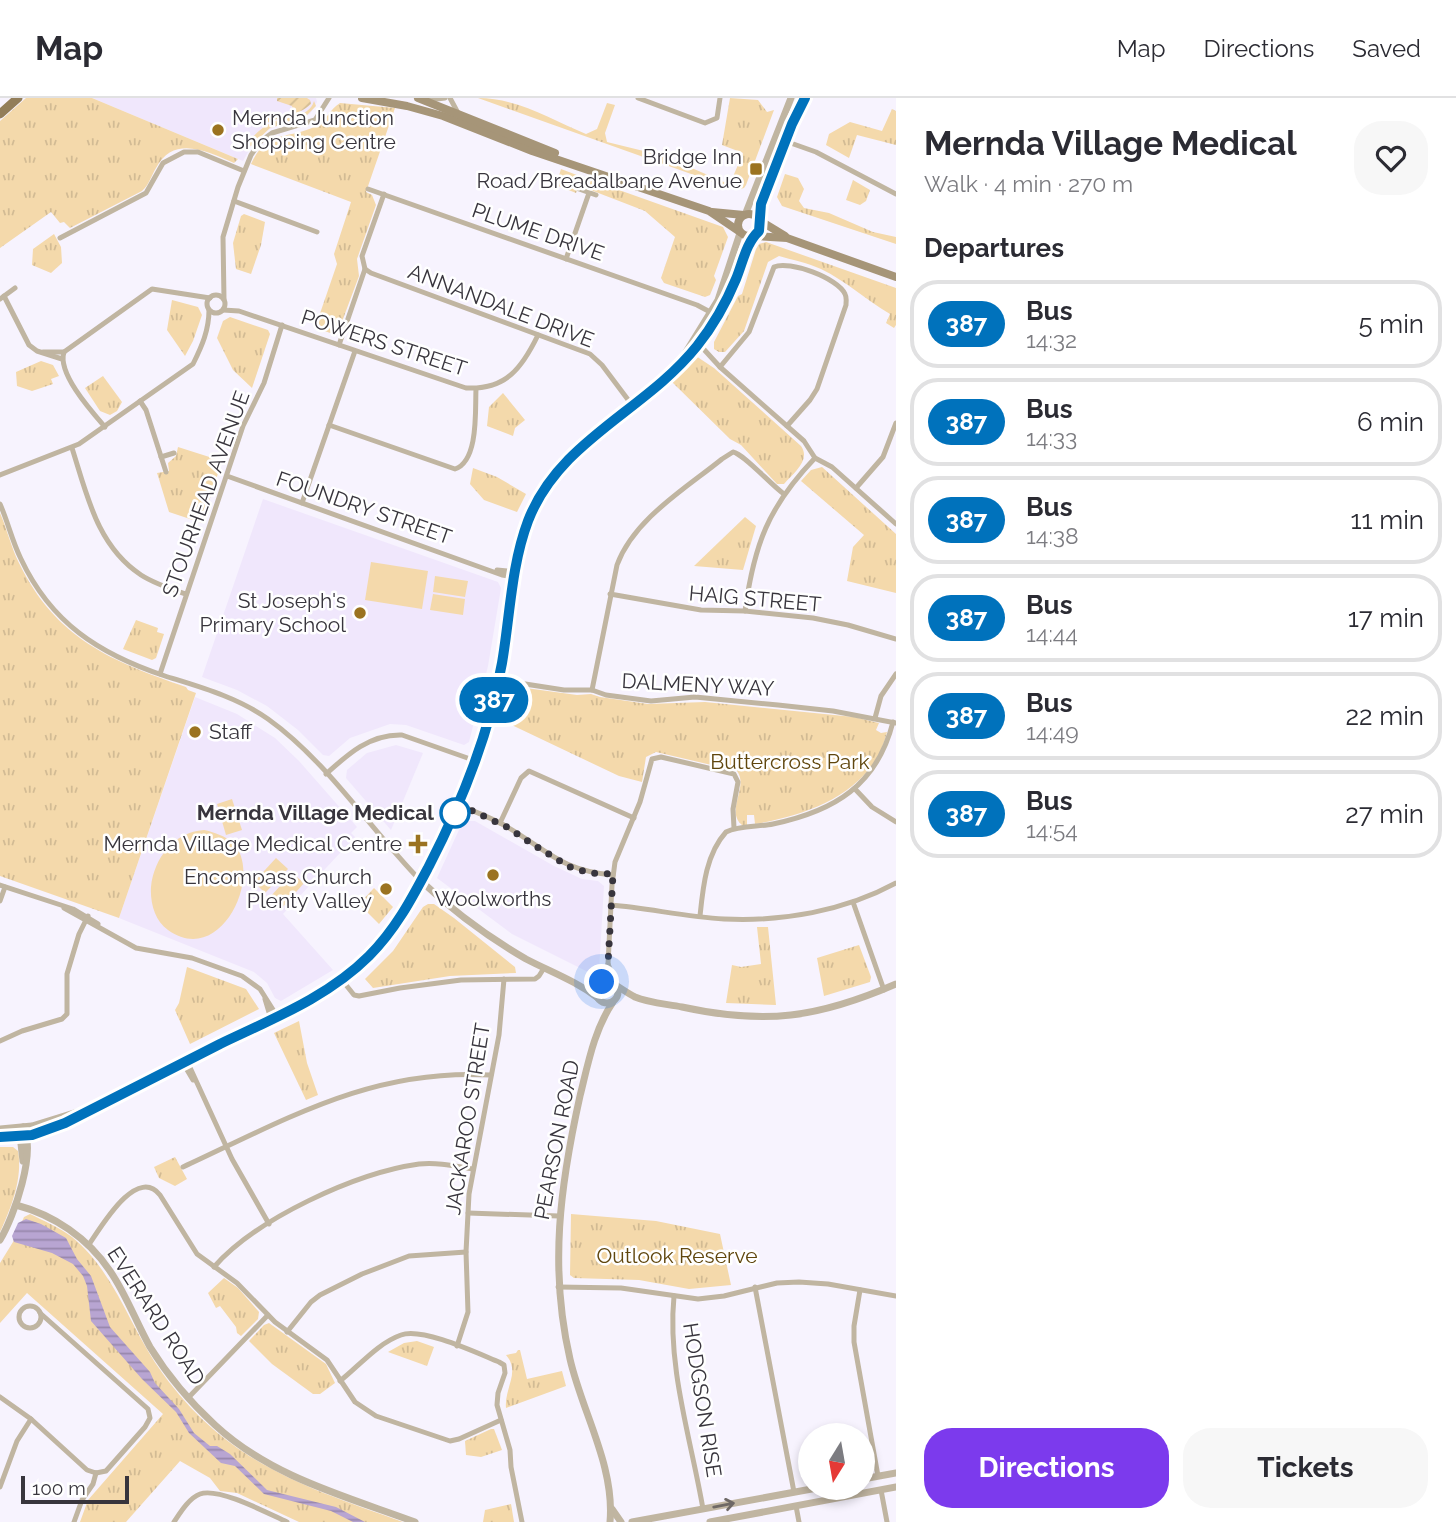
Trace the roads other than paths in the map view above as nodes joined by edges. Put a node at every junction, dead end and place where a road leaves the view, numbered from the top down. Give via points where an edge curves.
1 (18, 98) edge
2 (329, 98) edge
3 (362, 98) edge
4 (448, 98) edge
5 (638, 98) edge
6 (720, 98) edge
7 (791, 98) edge
8 (805, 98) edge
9 (422, 99) edge
10 (458, 113) junction
11 (0, 114) edge
12 (785, 141) junction
13 (244, 171) junction
14 (628, 183) junction
15 (368, 189) dead end
16 (579, 189) dead end
17 (589, 193) junction
18 (384, 194) junction
19 (896, 194) edge
20 (596, 195) dead end
21 (234, 201) junction
22 (709, 211) junction
23 (745, 215) junction
24 (759, 220) junction
25 (62, 225) dead end
26 (317, 232) dead end
27 (740, 233) junction
28 (753, 236) junction
29 (787, 238) junction
30 (566, 259) junction
31 (365, 269) junction
32 (371, 273) junction
33 (896, 277) edge
34 (224, 280) junction
35 (359, 287) junction
36 (15, 288) dead end
37 (193, 296) junction
38 (212, 296) junction
39 (2, 298) edge
40 (225, 300) junction
41 (209, 308) junction
42 (239, 311) junction
43 (715, 311) junction
44 (220, 312) junction
45 (282, 325) junction
46 (209, 326) junction
47 (538, 335) junction
48 (339, 345) junction
49 (695, 345) junction
50 (355, 351) junction
51 (63, 355) junction
52 (720, 367) junction
53 (476, 388) junction
54 (140, 401) junction
55 (634, 403) junction
56 (896, 424) edge
57 (329, 425) junction
58 (787, 426) junction
59 (105, 427) junction
60 (72, 448) junction
61 (174, 453) dead end
62 (161, 457) junction
63 (816, 458) junction
64 (166, 472) dead end
65 (0, 475) edge
66 (227, 476) junction
67 (856, 488) junction
68 (784, 494) junction
69 (302, 502) junction
70 (0, 504) edge
71 (896, 524) edge
72 (516, 575) junction
73 (186, 594) junction
74 (610, 594) junction
75 (745, 611) junction
76 (896, 639) edge
77 (160, 674) junction
78 (896, 674) edge
79 (499, 680) junction
80 (592, 690) junction
81 (875, 718) junction
82 (895, 723) edge
83 (476, 761) junction
84 (326, 774) junction
85 (855, 789) junction
86 (458, 804) junction
87 (634, 818) junction
88 (896, 822) edge
89 (500, 823) junction
90 (734, 828) junction
91 (613, 874) junction
92 (421, 881) junction
93 (896, 883) edge
94 (2, 886) edge
95 (0, 901) edge
96 (853, 902) junction
97 (611, 905) junction
98 (700, 916) junction
99 (87, 918) junction
100 (608, 964) junction
101 (544, 968) junction
102 (504, 979) junction
103 (342, 980) junction
104 (601, 983) junction
105 (579, 984) junction
106 (896, 984) edge
107 (616, 985) junction
108 (884, 990) junction
109 (636, 998) junction
110 (598, 999) junction
111 (613, 1002) junction
112 (274, 1018) junction
113 (600, 1023) junction
114 (0, 1041) edge
115 (185, 1062) junction
116 (491, 1075) junction
117 (97, 1105) junction
118 (23, 1127) junction
119 (0, 1129) edge
120 (24, 1136) junction
121 (0, 1137) edge
122 (226, 1146) junction
123 (183, 1167) dead end
124 (473, 1169) junction
125 (16, 1205) junction
126 (467, 1213) junction
127 (559, 1216) junction
128 (269, 1224) junction
129 (1, 1238) edge
130 (88, 1245) junction
131 (466, 1252) junction
132 (214, 1267) junction
133 (558, 1287) junction
134 (755, 1287) junction
135 (860, 1290) junction
136 (674, 1296) junction
137 (896, 1296) edge
138 (40, 1313) junction
139 (268, 1315) junction
140 (38, 1325) junction
141 (55, 1327) junction
142 (286, 1332) junction
143 (457, 1346) junction
144 (340, 1381) junction
145 (0, 1397) edge
146 (188, 1398) junction
147 (31, 1419) junction
148 (501, 1420) junction
149 (96, 1473) junction
150 (896, 1473) edge
151 (878, 1476) junction
152 (875, 1477) edge
153 (0, 1487) edge
154 (896, 1488) edge
155 (881, 1490) junction
156 (798, 1491) edge
157 (875, 1491) edge
158 (794, 1492) junction
159 (828, 1500) edge
160 (796, 1506) junction
161 (703, 1508) junction
162 (612, 1509) junction
163 (74, 1522) edge
164 (174, 1522) edge
165 (287, 1522) edge
166 (415, 1522) edge
167 (522, 1522) edge
168 (610, 1522) edge
169 (621, 1522) edge
170 (632, 1522) edge
171 (711, 1522) edge
172 (799, 1522) edge
173 (887, 1522) edge

1 - 11 main road
2 - 13 street via 315,120 265,138
3 - 14 main road via 432,112
4 - 9 street
4 - 10 street
5 - 6 street via 705,123 716,118
7 - 23 street
8 - 12 street
9 - 10 main road
10 - 14 main road
12 - 19 street
12 - 24 street
13 - 21 street
13 - 25 street via 198,152 184,152 163,163 146,193 63,236
14 - 22 main road
15 - 18 street, PLUME DRIVE
16 - 17 street
17 - 20 street
17 - 30 street
18 - 30 street, PLUME DRIVE
18 - 31 street via 362,256
21 - 26 street
21 - 34 street via 222,243
22 - 23 main road
22 - 27 main road
23 - 24 main road
23 - 27 main road via 738,222
24 - 28 main road via 760,228
24 - 29 main road
27 - 28 main road
27 - 43 street
28 - 29 main road
28 - 43 street via 737,278
29 - 33 main road
30 - 43 street, PLUME DRIVE
31 - 32 street, ANNANDALE DRIVE
31 - 35 street
32 - 35 street
32 - 47 street, ANNANDALE DRIVE
34 - 38 street
34 - 40 street
35 - 48 street
36 - 39 street
37 - 38 street, POWERS STREET
37 - 41 street, POWERS STREET
37 - 51 street, POWERS STREET via 162,289 148,291
38 - 40 street, POWERS STREET
38 - 41 street
39 - 51 street via 33,349
40 - 42 street, POWERS STREET
40 - 44 street
41 - 44 street, POWERS STREET
41 - 46 street
42 - 44 street, POWERS STREET
42 - 45 street, POWERS STREET
43 - 49 street
44 - 46 street
45 - 48 street, POWERS STREET
45 - 66 street, STOURHEAD AVENUE
46 - 54 street via 193,363
47 - 53 street, POWERS STREET via 513,374
47 - 55 street, ANNANDALE DRIVE via 595,357
48 - 50 street, POWERS STREET
49 - 52 street
49 - 55 street via 676,368
50 - 53 street, POWERS STREET via 448,384
50 - 57 street
51 - 59 street via 77,393
52 - 58 street
52 - 58 street via 749,332 774,267 786,264 810,271 842,289 846,305 817,389
53 - 57 street via 473,440 464,464 455,469
54 - 59 street
54 - 62 street
55 - 72 street via 568,458 544,488 526,526
56 - 67 street via 883,457
57 - 69 street
58 - 63 street
59 - 60 street
60 - 65 street
60 - 73 street via 96,521 114,551 141,575
61 - 62 street
62 - 64 street
63 - 67 street
63 - 68 street
66 - 69 street, FOUNDRY STREET
66 - 73 street, STOURHEAD AVENUE
67 - 71 street
68 - 74 street via 741,454 729,454 641,525 620,555
68 - 75 street via 758,545
69 - 72 street, FOUNDRY STREET via 502,575
70 - 77 street via 27,572 58,614 108,653
72 - 79 street
73 - 77 street, STOURHEAD AVENUE
74 - 75 street, HAIG STREET via 701,610
74 - 80 street
75 - 76 street, HAIG STREET via 836,622
77 - 84 street via 228,697 265,717
78 - 81 street via 881,696
79 - 80 street, DALMENY WAY
79 - 83 street
80 - 81 street, DALMENY WAY via 651,701 718,698
81 - 82 street, DALMENY WAY
82 - 85 street via 881,757
83 - 84 street via 393,735 357,747
83 - 86 street
84 - 92 street
85 - 88 street
85 - 90 street via 801,816
86 - 89 street
86 - 92 street
87 - 89 street via 529,771 522,775
87 - 90 street via 649,763 661,757 734,774 738,782
87 - 91 street
89 - 91 street via 570,867
90 - 98 street via 723,835 710,862
91 - 97 street
92 - 101 street via 475,926
92 - 103 street via 388,935
93 - 96 street
94 - 95 street
94 - 99 street
96 - 98 street via 775,917
96 - 108 street
97 - 98 street
97 - 100 street
99 - 112 street via 136,948 192,958 242,976 255,984
99 - 114 street via 67,974 67,1014
100 - 104 street
100 - 107 street
101 - 102 street via 535,979
101 - 105 street
102 - 103 street via 421,985 359,996
102 - 116 street, JACKAROO STREET
103 - 112 street
104 - 105 street
104 - 107 street
104 - 110 street
105 - 110 street
106 - 108 street
107 - 109 street
107 - 111 street
108 - 109 street via 827,1009 768,1018 723,1016
109 - 111 street
110 - 111 street
110 - 113 street, PEARSON ROAD
111 - 113 street, PEARSON ROAD
112 - 115 street
113 - 127 street, PEARSON ROAD via 571,1136
115 - 117 street
115 - 122 street
116 - 122 street via 434,1076 372,1087 300,1111
116 - 124 street, JACKAROO STREET
117 - 118 street
117 - 120 street via 65,1123
118 - 119 street
118 - 120 street
120 - 121 street
120 - 125 street via 28,1145
122 - 123 street
122 - 128 street
124 - 126 street, JACKAROO STREET
124 - 128 street via 429,1164 392,1170 333,1190
125 - 129 street
125 - 130 street, EVERARD ROAD via 49,1218
126 - 127 street
126 - 131 street, JACKAROO STREET
127 - 133 street, PEARSON ROAD
128 - 132 street
130 - 132 street via 122,1198 149,1188 160,1195 197,1254
130 - 146 street, EVERARD ROAD via 111,1272 149,1345
131 - 142 street via 409,1256 362,1273 320,1295
131 - 143 street, JACKAROO STREET via 468,1312
132 - 139 street
133 - 136 street via 621,1288
133 - 162 street, PEARSON ROAD via 570,1358 600,1452
134 - 135 street via 799,1282
134 - 136 street via 712,1298
134 - 158 street
135 - 137 street
135 - 151 street via 854,1342
136 - 161 street, HODGSON RISE via 675,1358
138 - 140 street
138 - 140 street via 29,1306 20,1315 25,1326
138 - 141 street
139 - 142 street
139 - 146 street
140 - 141 street
141 - 149 street via 150,1413 145,1427 106,1471
142 - 144 street via 327,1360
143 - 144 street via 423,1334 400,1335
143 - 148 street via 504,1365 497,1399
144 - 148 street via 367,1411 450,1441
145 - 147 street
146 - 166 street, EVERARD ROAD via 229,1436 279,1469
147 - 149 street
147 - 153 street via 16,1441
148 - 167 street
149 - 163 street
150 - 151 street
151 - 152 street
154 - 155 street
155 - 157 street
155 - 173 street
156 - 158 street
161 -> 158 street
159 - 160 street
160 - 171 street
160 - 172 street
161 - 170 street
162 - 168 street, PEARSON ROAD
162 - 169 street, PEARSON ROAD
164 - 165 street via 204,1493 236,1499

